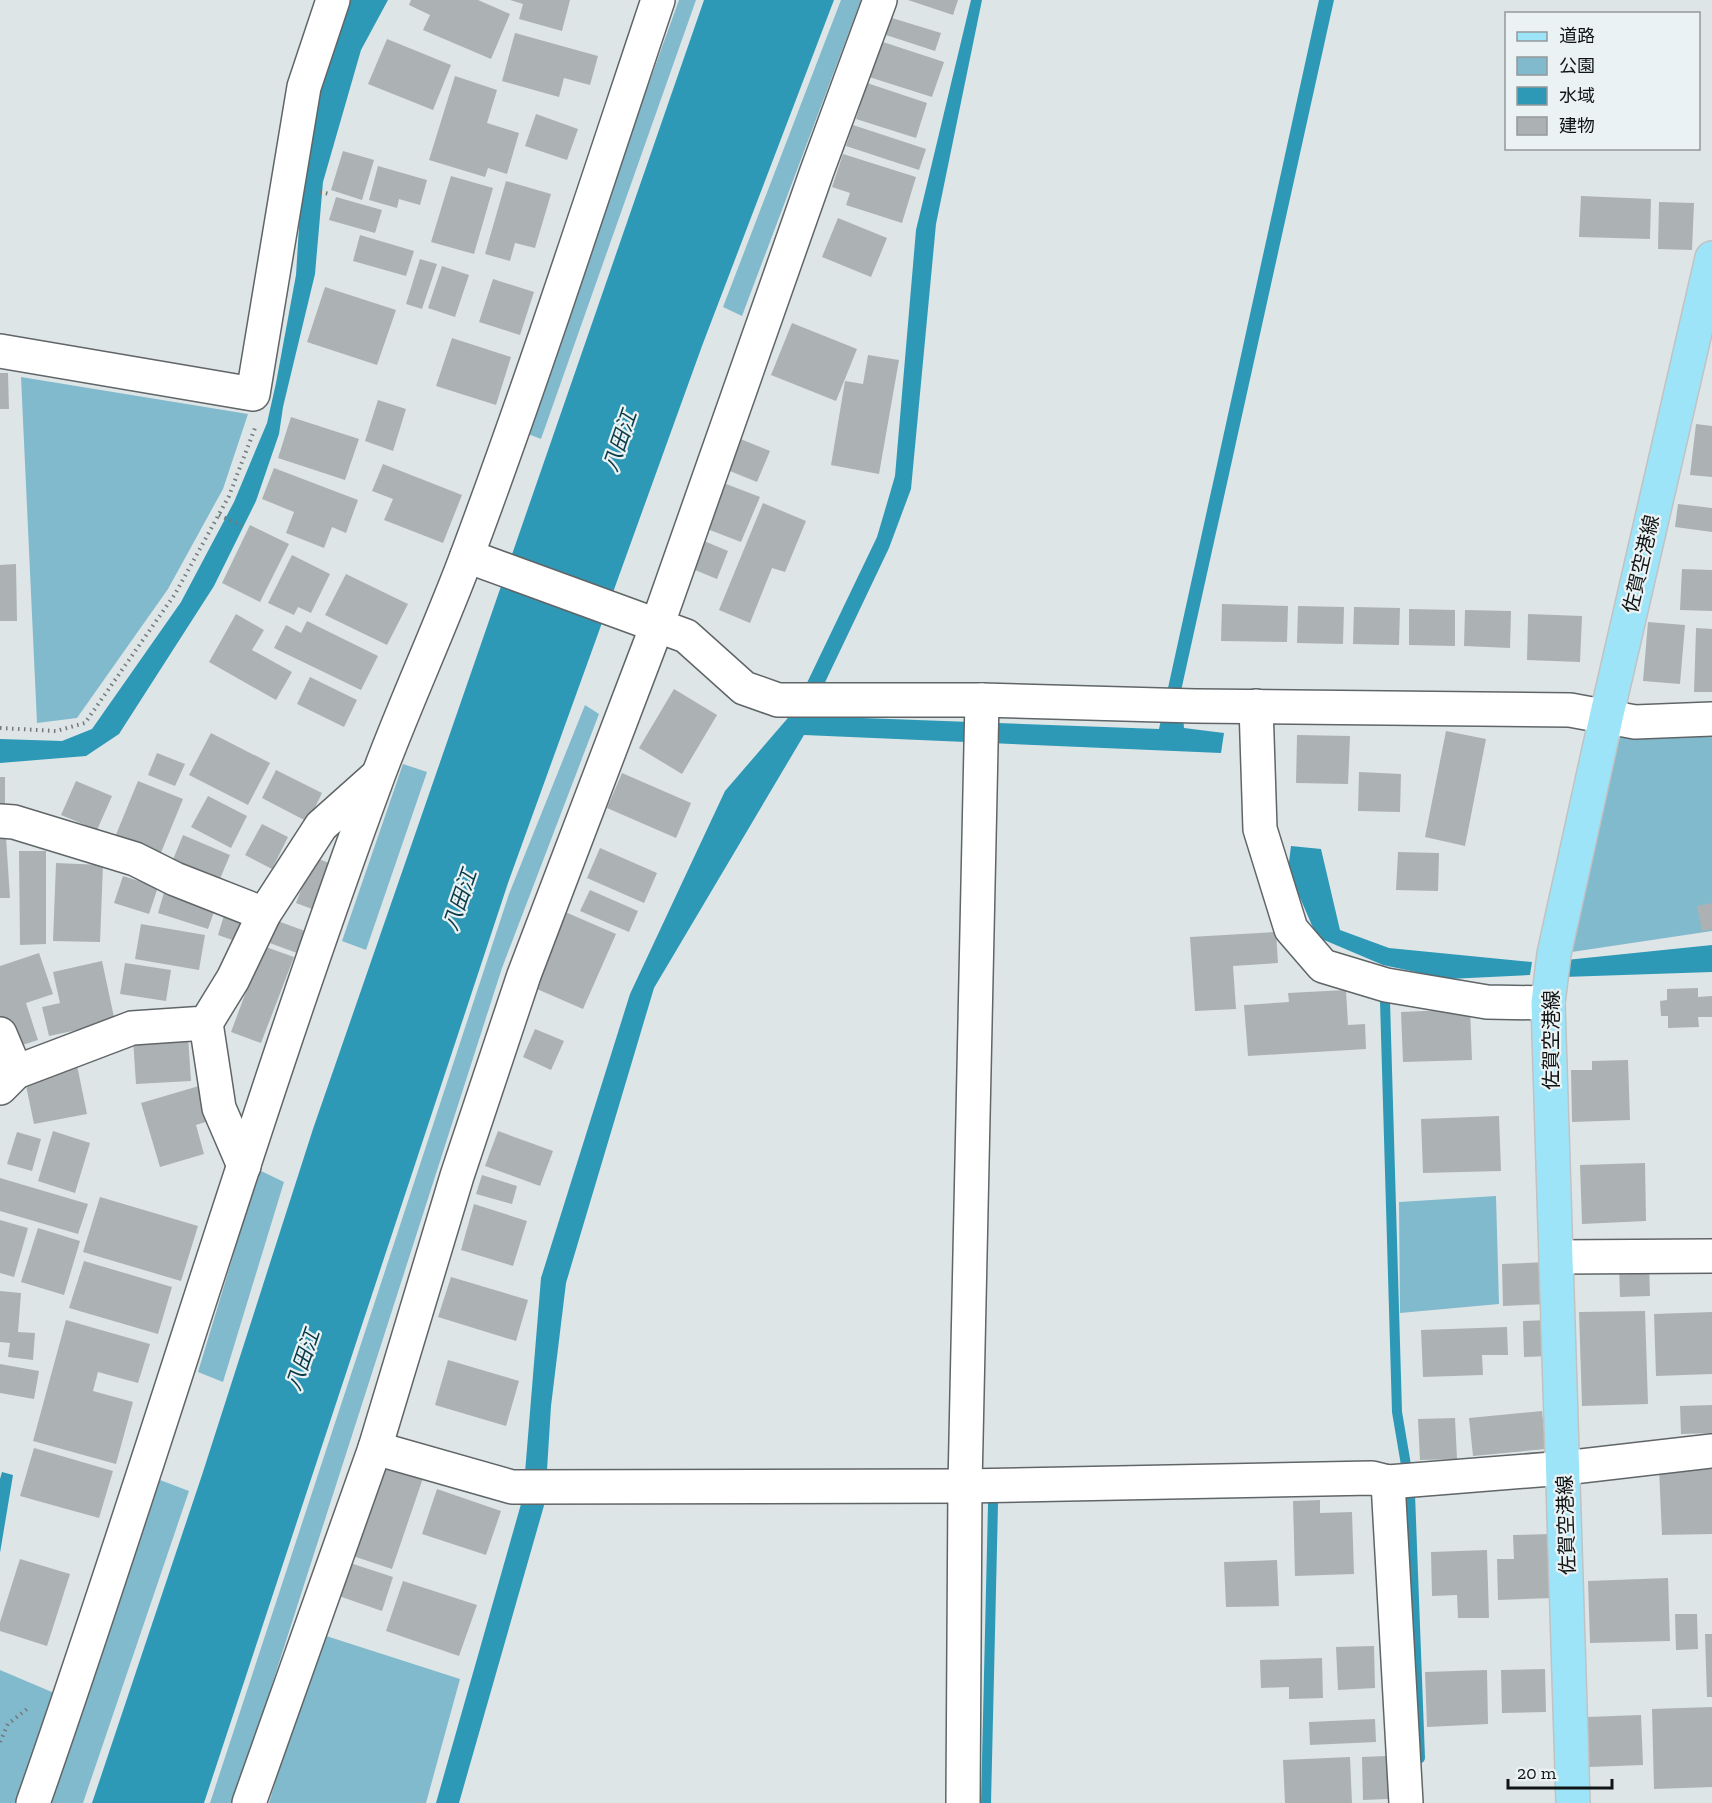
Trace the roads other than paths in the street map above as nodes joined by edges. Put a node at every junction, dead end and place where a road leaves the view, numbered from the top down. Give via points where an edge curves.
1 (333, 0) edge
2 (658, 0) edge
3 (880, 0) edge
4 (1712, 258) edge
5 (0, 351) edge
6 (467, 556) junction
7 (657, 623) junction
8 (982, 700) junction
9 (1257, 706) junction
10 (1606, 718) junction
11 (1712, 719) edge
12 (379, 775) junction
13 (0, 821) edge
14 (264, 915) junction
15 (1548, 1003) junction
16 (206, 1023) junction
17 (0, 1034) edge
18 (8, 1080) edge
19 (244, 1166) junction
20 (1712, 1256) edge
21 (1557, 1257) junction
22 (375, 1448) junction
23 (1712, 1451) edge
24 (1564, 1468) junction
25 (1388, 1482) junction
26 (965, 1486) junction
27 (33, 1803) edge
28 (249, 1803) edge
29 (963, 1803) edge
30 (1406, 1803) edge
31 (1574, 1803) edge

1 - 5 street via 301,98 253,394
2 - 6 street via 541,350
3 - 7 street
4 - 10 main road, 佐賀空港線
6 - 7 street
6 - 12 street
7 - 8 street via 686,636 744,688 778,700
7 - 22 street via 524,975 457,1176
8 - 9 street
8 - 26 street
9 - 10 street via 1570,710
9 - 15 street via 1260,828 1291,929 1323,966 1420,991 1488,1002
10 - 11 street via 1635,722
10 - 15 main road, 佐賀空港線 via 1554,954
12 - 14 street via 321,826
12 - 19 street
13 - 14 street via 135,858 175,879
14 - 16 street
15 - 21 main road, 佐賀空港線
16 - 18 street via 132,1028
16 - 19 street via 219,1108
17 - 18 street
19 - 27 street
20 - 21 street
21 - 24 main road, 佐賀空港線
22 - 26 street via 512,1487
22 - 28 street
23 - 24 street
24 - 25 street
24 - 31 main road, 佐賀空港線
25 - 26 street via 1372,1478
25 - 30 street
26 - 29 street

